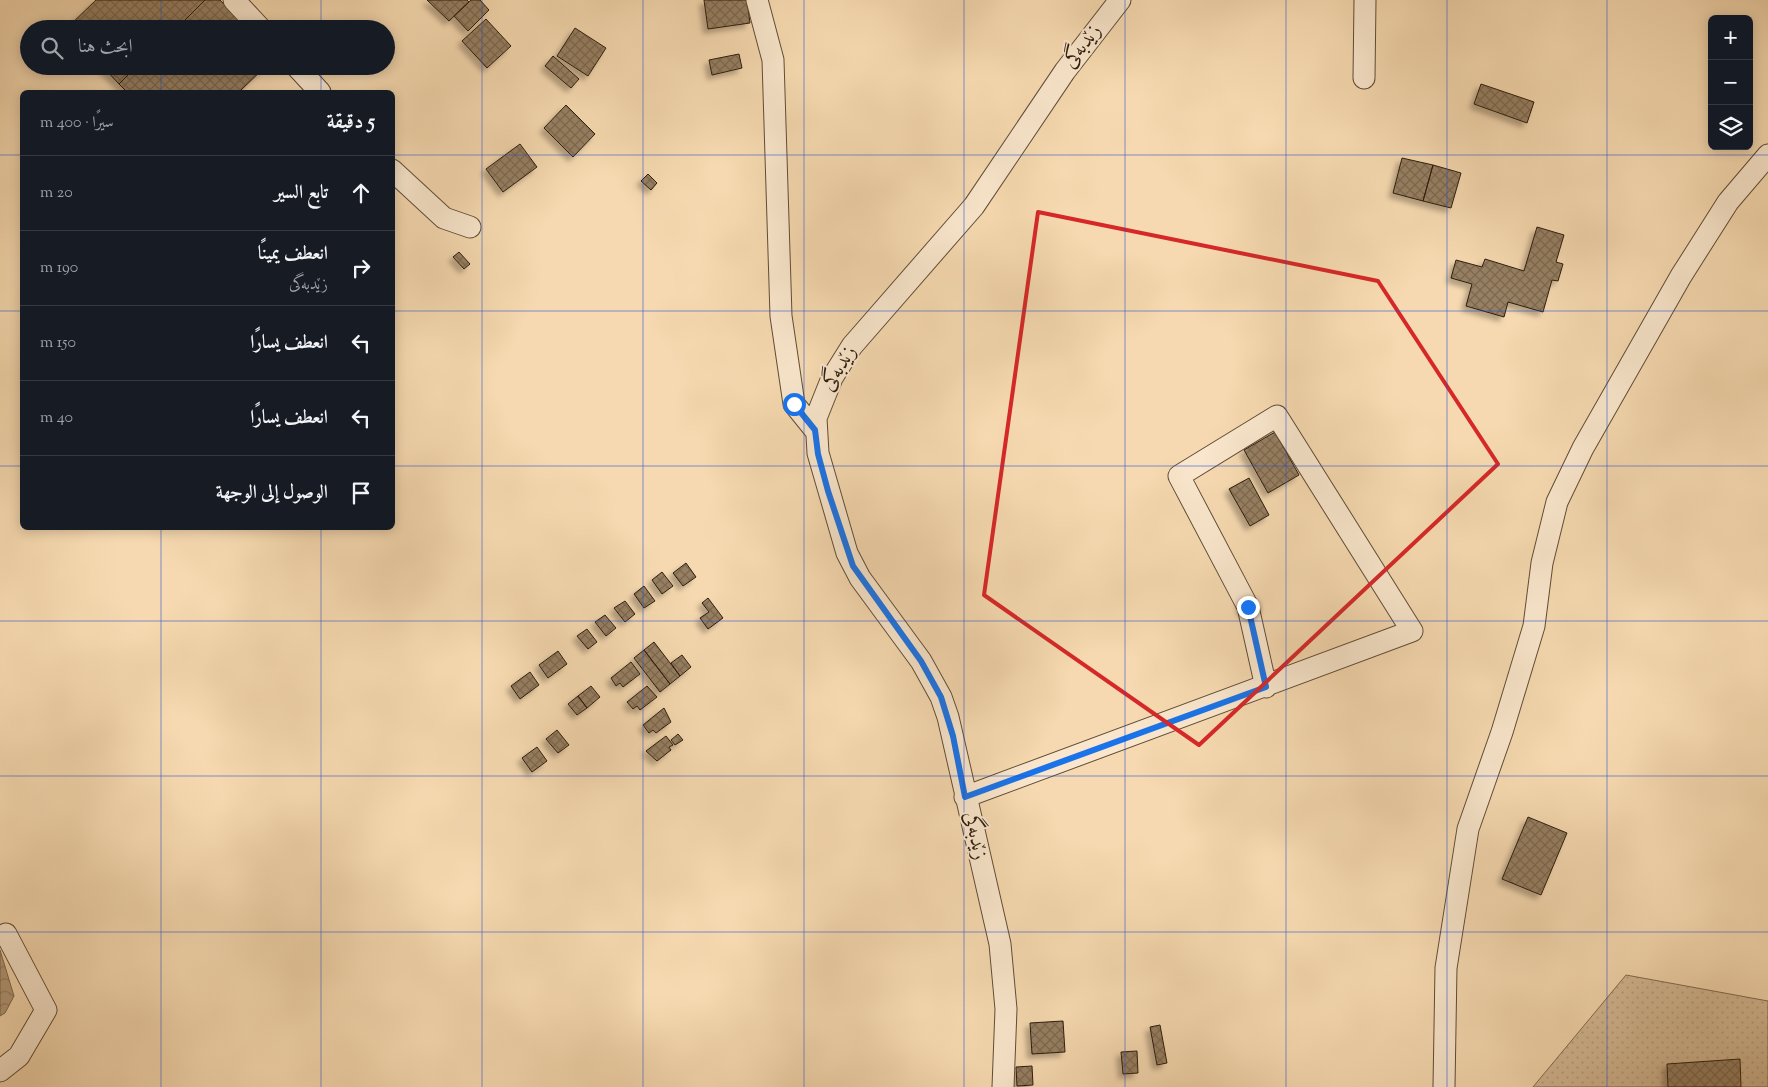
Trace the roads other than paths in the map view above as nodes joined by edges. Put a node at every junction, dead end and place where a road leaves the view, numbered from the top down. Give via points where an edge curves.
1 (234, 0) edge
2 (757, 0) edge
3 (1120, 0) edge
4 (1365, 0) edge
5 (253, 20) edge
6 (304, 75) edge
7 (1364, 78) dead end
8 (318, 90) edge
9 (1768, 155) edge
10 (395, 173) edge
11 (470, 227) dead end
12 (815, 430) junction
13 (1266, 687) junction
14 (965, 797) junction
15 (6, 934) dead end
16 (0, 1070) edge
17 (1003, 1087) edge
18 (1444, 1087) edge

1 - 5 street
2 - 12 street via 773,60 781,316 794,404
3 - 12 street, زێدبەگی via 1065,71 974,206 852,346 824,395
4 - 7 street
6 - 8 street
9 - 18 street via 1728,202 1681,276 1582,448 1557,502 1542,563 1534,626 1468,829 1446,968
10 - 11 street via 444,218
12 - 14 street, زێدبەگی via 820,463 847,553 860,578 935,685 948,716
13 - 13 street via 1412,631 1277,416 1178,476 1248,607
13 - 14 street
14 - 17 street, زێدبەگی via 1003,966 1006,1035
15 - 16 street via 46,1010 19,1056

